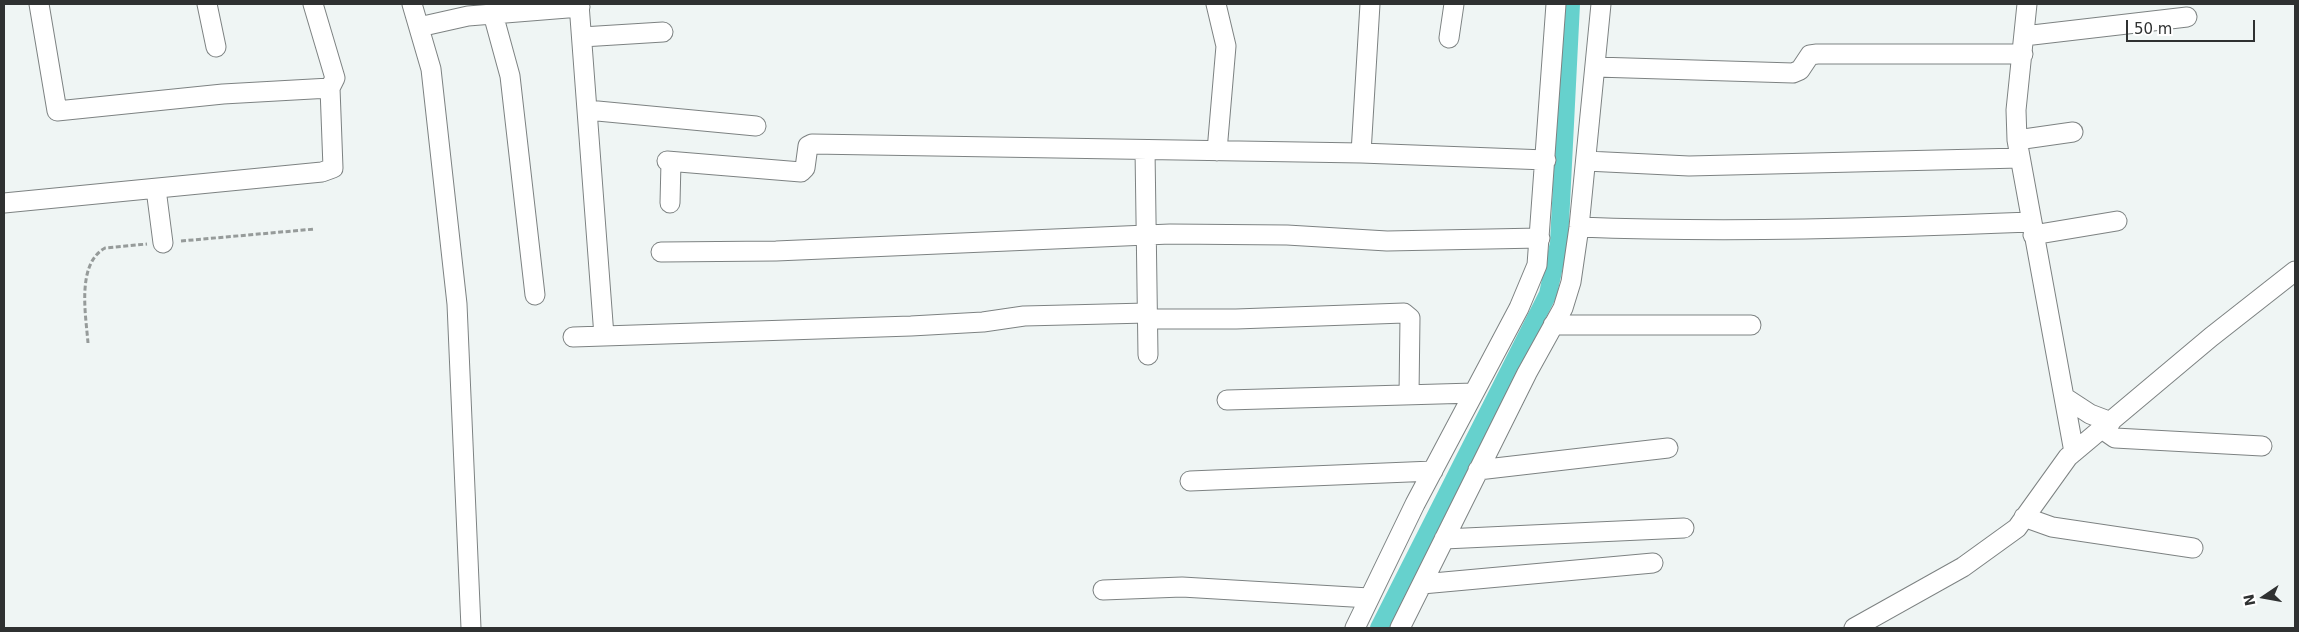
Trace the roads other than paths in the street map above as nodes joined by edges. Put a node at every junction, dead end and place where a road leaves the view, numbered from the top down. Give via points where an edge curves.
1 (39, 4) edge
2 (207, 4) edge
3 (312, 4) edge
4 (412, 4) edge
5 (1216, 4) edge
6 (1370, 4) edge
7 (1454, 4) edge
8 (1556, 4) edge
9 (1601, 4) edge
10 (2027, 4) edge
11 (579, 5) edge
12 (467, 10) edge
13 (2179, 13) edge
14 (493, 14) junction
15 (419, 27) junction
16 (663, 32) dead end
17 (582, 37) junction
18 (1449, 38) dead end
19 (2024, 45) junction
20 (216, 47) dead end
21 (1596, 67) junction
22 (330, 88) junction
23 (587, 110) junction
24 (756, 126) dead end
25 (2074, 132) dead end
26 (2019, 149) junction
27 (1146, 150) junction
28 (1218, 151) junction
29 (1361, 153) junction
30 (1546, 160) junction
31 (1586, 161) junction
32 (156, 189) junction
33 (4, 203) edge
34 (670, 204) dead end
35 (2118, 221) dead end
36 (1578, 227) junction
37 (2032, 229) junction
38 (1146, 235) junction
39 (1540, 238) junction
40 (163, 243) dead end
41 (661, 252) dead end
42 (2295, 271) edge
43 (535, 295) dead end
44 (1147, 316) junction
45 (1554, 325) junction
46 (1751, 325) dead end
47 (604, 336) junction
48 (574, 337) dead end
49 (1148, 355) dead end
50 (1474, 393) junction
51 (1409, 395) junction
52 (2064, 397) junction
53 (1227, 400) dead end
54 (2107, 425) junction
55 (2262, 446) dead end
56 (1668, 448) dead end
57 (2074, 452) junction
58 (1478, 470) junction
59 (1433, 471) junction
60 (1190, 481) dead end
61 (2024, 517) junction
62 (1684, 528) dead end
63 (1444, 539) junction
64 (2193, 548) dead end
65 (1653, 563) dead end
66 (1422, 584) junction
67 (1103, 590) dead end
68 (1369, 598) junction
69 (471, 628) edge
70 (1355, 628) edge
71 (1400, 628) edge
72 (1854, 628) edge

1 - 22 street via 57,111 223,94
2 - 20 street
3 - 22 street via 335,78
4 - 15 street
5 - 28 street via 1226,46
6 - 29 street
7 - 18 street
8 - 30 street
9 - 21 street
10 - 19 street
11 - 14 street
11 - 17 street
12 - 14 street
12 - 15 street
13 - 19 street
14 - 43 street via 510,76
15 - 69 street via 431,69 457,304
16 - 17 street
17 - 23 street
19 - 21 street via 1817,54 1810,55 1800,70 1793,73
19 - 26 street via 2016,110
21 - 31 street
22 - 32 street via 333,168 322,172
23 - 24 street
23 - 47 street
25 - 26 street
26 - 31 street via 1688,166
26 - 37 street
27 - 28 street
27 - 34 street via 812,144 808,146 805,168 801,172 669,162
27 - 38 street
28 - 29 street
29 - 30 street
30 - 39 street
31 - 36 street
32 - 33 street
32 - 40 street
35 - 37 street
36 - 37 street
36 - 45 street via 1571,282
37 - 52 street
38 - 39 street via 1287,235 1387,241
38 - 41 street via 776,251
38 - 44 street
39 - 50 street via 1537,266 1523,300
42 - 54 street
44 - 47 street via 1024,316 911,326
44 - 49 street
44 - 51 street via 1236,319 1404,312 1410,318
45 - 46 street
45 - 58 street
47 - 48 street
50 - 51 street
50 - 59 street
51 - 53 street
52 - 54 street
52 - 57 street
54 - 55 street via 2115,438
54 - 57 street
56 - 58 street
57 - 61 street
58 - 63 street
59 - 60 street
59 - 68 street
61 - 64 street via 2052,527
61 - 72 street via 2017,528 1963,567
62 - 63 street
63 - 66 street
65 - 66 street
66 - 71 street
67 - 68 street via 1182,587
68 - 70 street

